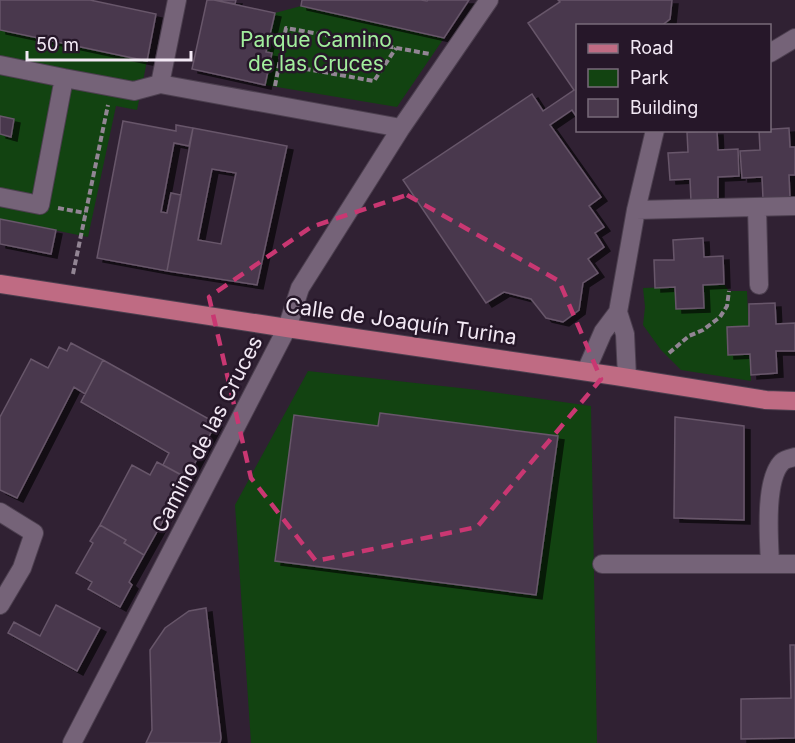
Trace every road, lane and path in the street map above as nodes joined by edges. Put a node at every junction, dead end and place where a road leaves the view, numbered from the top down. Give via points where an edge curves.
1 (175, 0) edge
2 (489, 0) edge
3 (795, 38) edge
4 (396, 48) junction
5 (771, 52) edge
6 (437, 55) dead end
7 (278, 64) junction
8 (0, 65) edge
9 (64, 78) junction
10 (160, 84) junction
11 (111, 87) junction
12 (274, 91) dead end
13 (401, 128) junction
14 (655, 132) edge
15 (0, 197) edge
16 (40, 205) junction
17 (795, 206) edge
18 (757, 208) junction
19 (636, 210) junction
20 (86, 213) junction
21 (73, 274) dead end
22 (0, 284) edge
23 (759, 285) dead end
24 (729, 291) dead end
25 (618, 312) junction
26 (287, 328) junction
27 (669, 353) dead end
28 (586, 371) junction
29 (627, 377) junction
30 (795, 401) edge
31 (795, 457) edge
32 (0, 512) edge
33 (602, 564) dead end
34 (770, 564) junction
35 (795, 564) edge
36 (0, 605) edge
37 (72, 743) edge

1 - 10 street
2 - 13 street, Camino de las Cruces
3 - 5 street
4 - 6 path
4 - 7 path via 374,81
4 - 7 path via 286,28
7 - 12 path
8 - 9 street
9 - 11 street
9 - 16 street
10 - 11 street via 134,92
10 - 13 street
11 - 20 path
13 - 26 street, Camino de las Cruces via 300,288
14 - 19 street
15 - 16 street
16 - 20 path
17 - 18 street
18 - 19 street
18 - 23 street
19 - 25 street
20 - 21 path
22 - 26 main road, Calle de Joaquín Turina
24 - 27 path via 727,306 720,317
25 - 28 street via 603,332
25 - 29 street via 625,334
26 - 28 main road, Calle de Joaquín Turina
26 - 37 street, Camino de las Cruces
28 - 29 main road, Calle de Joaquín Turina
29 - 30 main road, Calle de Joaquín Turina via 766,400
31 - 34 street via 782,462 769,495
32 - 36 street via 34,533 22,568
33 - 34 street
34 - 35 street

